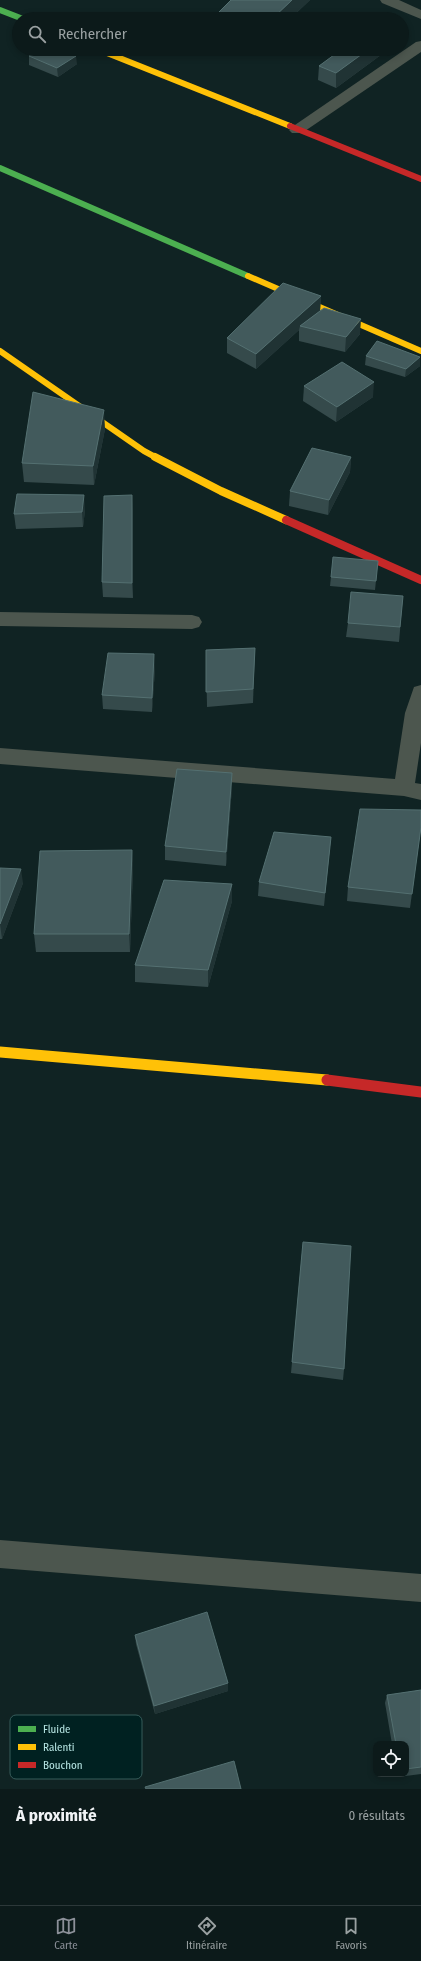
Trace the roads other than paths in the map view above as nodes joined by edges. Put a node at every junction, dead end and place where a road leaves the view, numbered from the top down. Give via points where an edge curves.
1 (387, 0) edge
2 (0, 10) edge
3 (12, 15) edge
4 (421, 15) edge
5 (421, 45) edge
6 (409, 53) edge
7 (114, 56) edge
8 (405, 56) edge
9 (297, 130) junction
10 (0, 168) edge
11 (421, 179) edge
12 (0, 351) edge
13 (421, 351) edge
14 (421, 580) edge
15 (0, 619) edge
16 (192, 622) dead end
17 (421, 692) edge
18 (0, 756) edge
19 (413, 790) edge
20 (0, 1052) edge
21 (421, 1092) edge
22 (0, 1554) edge
23 (421, 1588) edge

1 - 4 street
2 - 3 street
5 - 6 street
7 - 9 street
8 - 9 street
9 - 11 street
10 - 13 street
12 - 14 street via 144,451 220,491
15 - 16 street
17 - 19 street via 415,713
18 - 19 street
20 - 21 street via 301,1078
22 - 23 street

